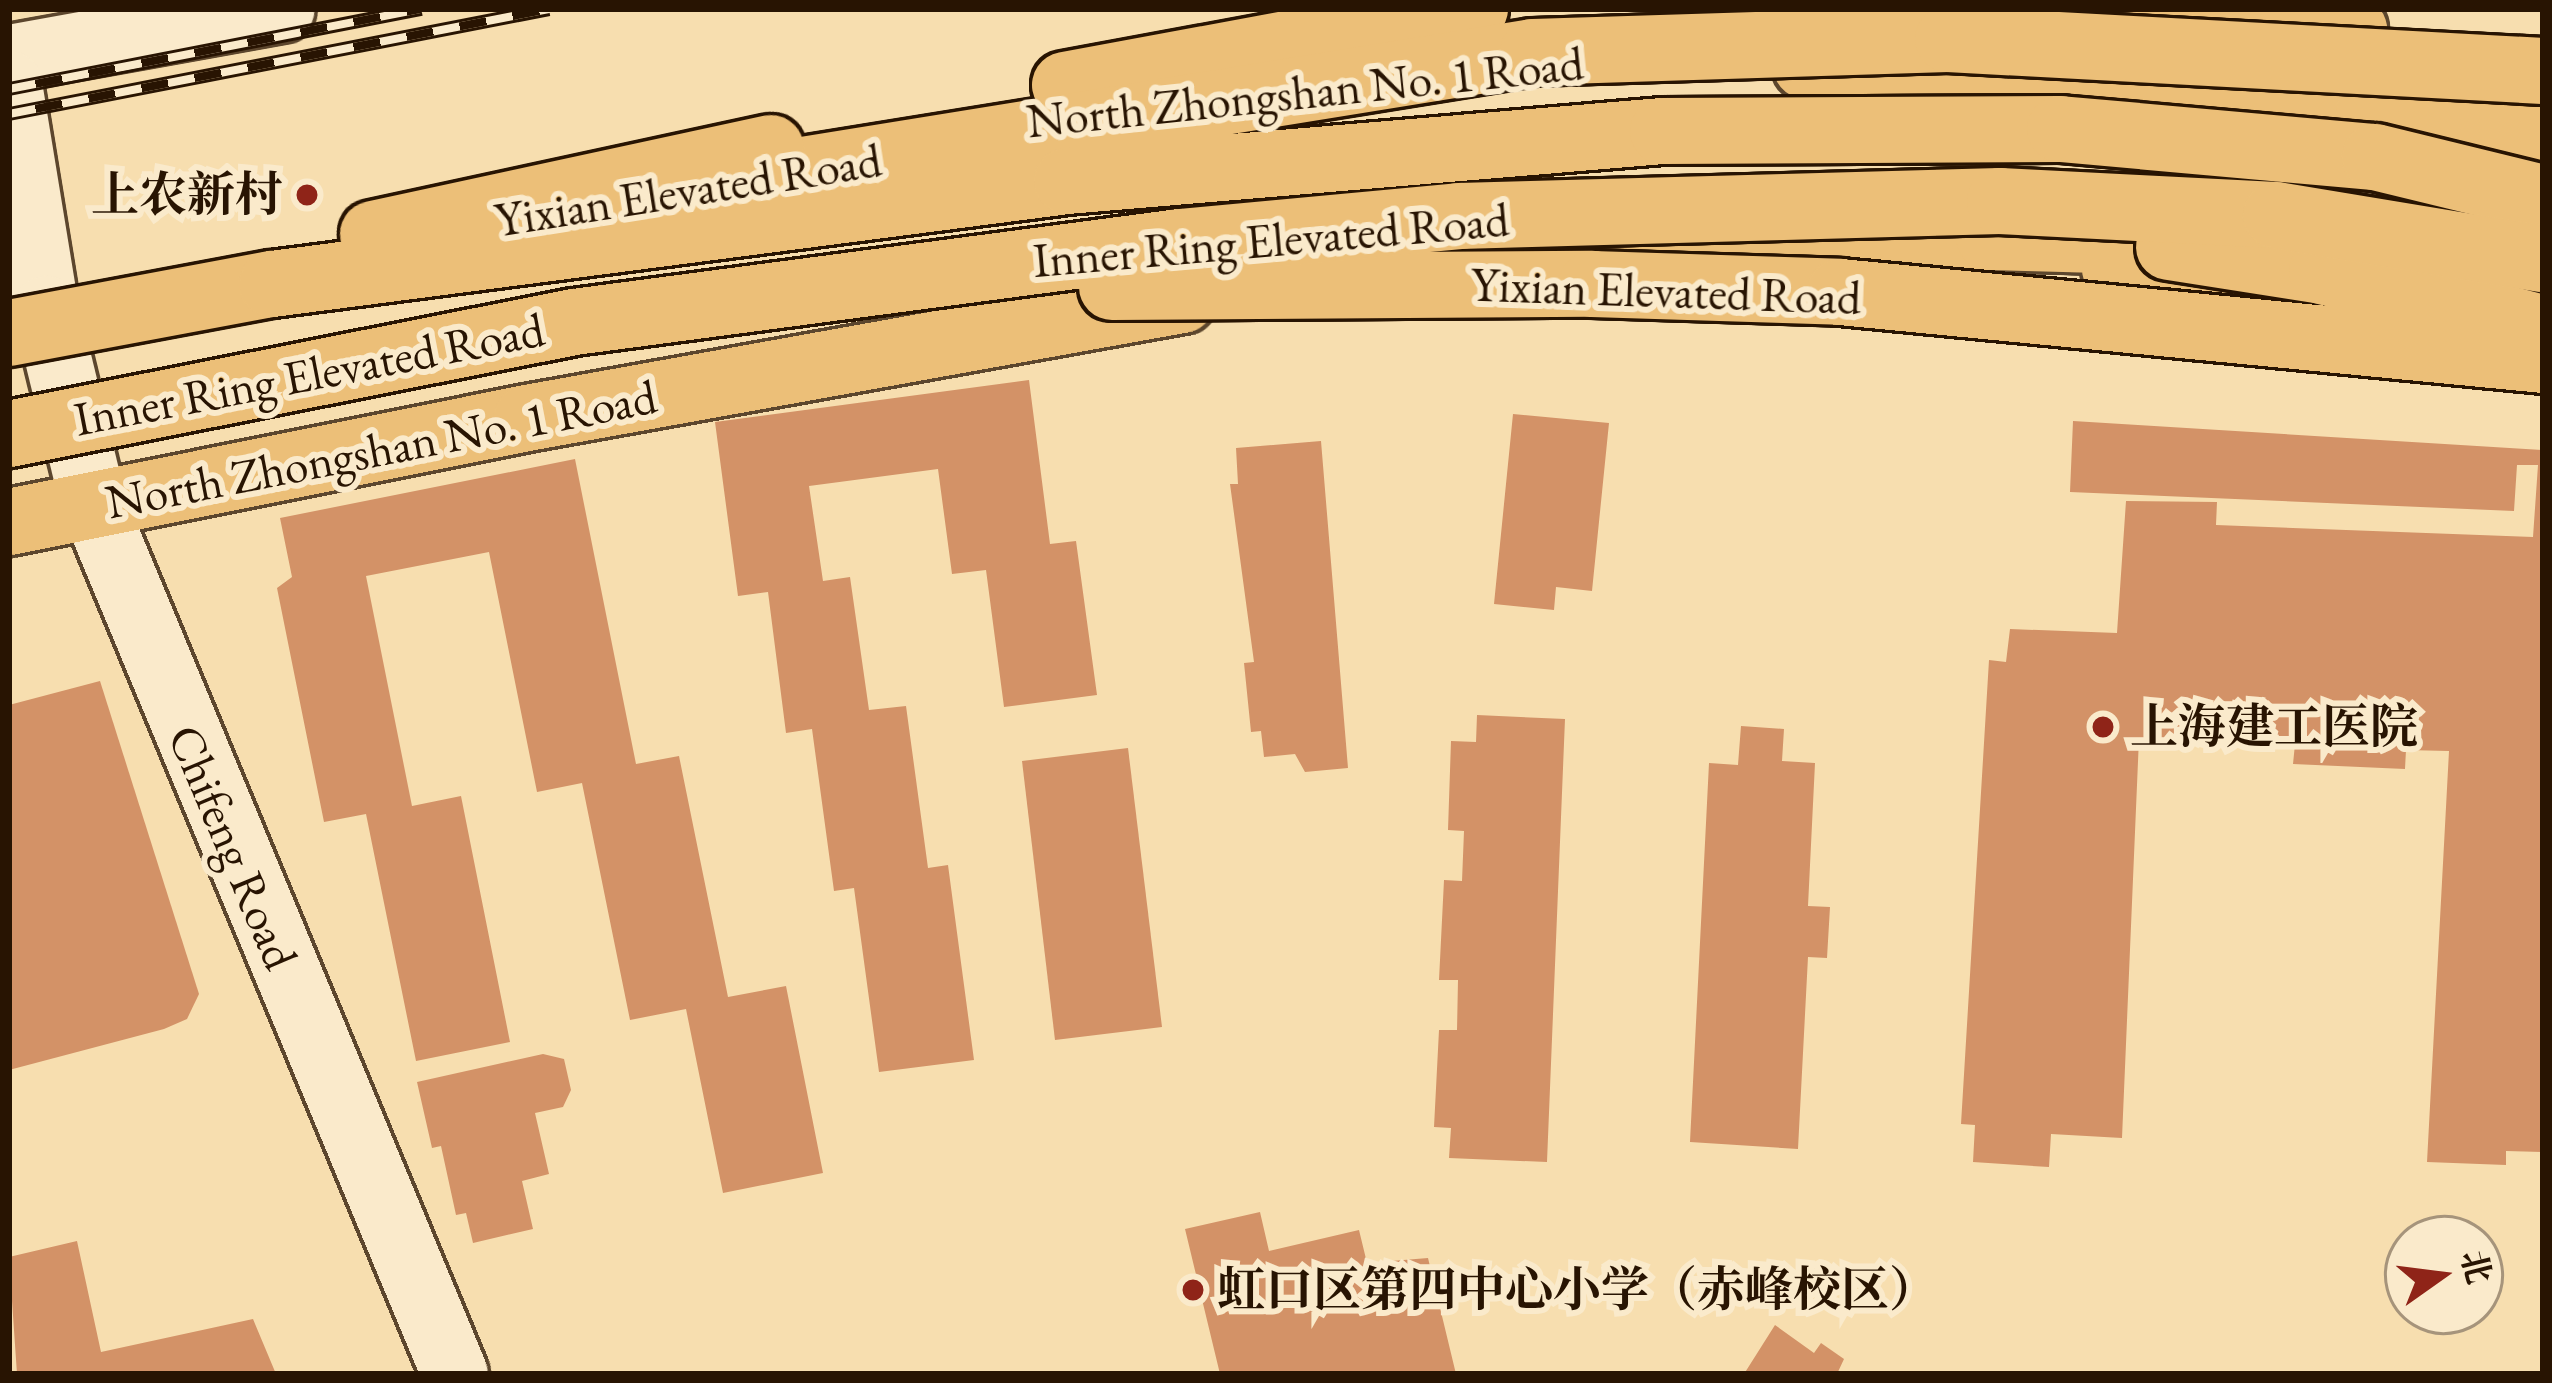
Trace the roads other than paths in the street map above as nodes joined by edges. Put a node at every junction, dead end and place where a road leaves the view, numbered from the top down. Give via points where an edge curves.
1 (282, 9) edge
2 (1474, 9) edge
3 (2077, 9) edge
4 (2543, 46) edge
5 (9, 58) edge
6 (2543, 71) edge
7 (9, 84) edge
8 (2543, 138) edge
9 (2543, 198) edge
10 (1995, 219) junction
11 (2543, 259) edge
12 (2543, 274) edge
13 (272, 284) junction
14 (18, 319) edge
15 (2543, 326) edge
16 (2543, 360) edge
17 (9, 434) edge
18 (9, 473) edge
19 (94, 506) junction
20 (9, 522) edge
21 (455, 1374) edge

1 - 5 street
2 - 14 main road, bridge via 1162,64
3 - 4 main road
6 - 13 main road, Yixian Elevated Road, bridge via 1948,40 1533,52 512,217 402,241
7 - 14 street, Chifeng Road
8 - 14 main road, North Zhongshan No. 1 Road via 2369,112 1672,55 1129,100
9 - 13 main road, Inner Ring Elevated Road, bridge via 2375,157 2060,130 1663,131 1066,181
10 - 11 main road, Inner Ring Elevated Road, bridge via 2276,215
10 - 12 main road, North Zhongshan No. 1 Road
10 - 15 main road, bridge via 2322,272
10 - 17 main road, Inner Ring Elevated Road, bridge via 1459,216 1180,242 574,322
10 - 19 main road, North Zhongshan No. 1 Road via 1268,287 621,400
13 - 14 main road, Inner Ring Elevated Road, bridge
14 - 19 street, Chifeng Road
16 - 18 main road, Yixian Elevated Road, bridge via 1840,292 1592,284 1080,287 682,347
19 - 20 main road, North Zhongshan No. 1 Road
19 - 21 street, Chifeng Road

